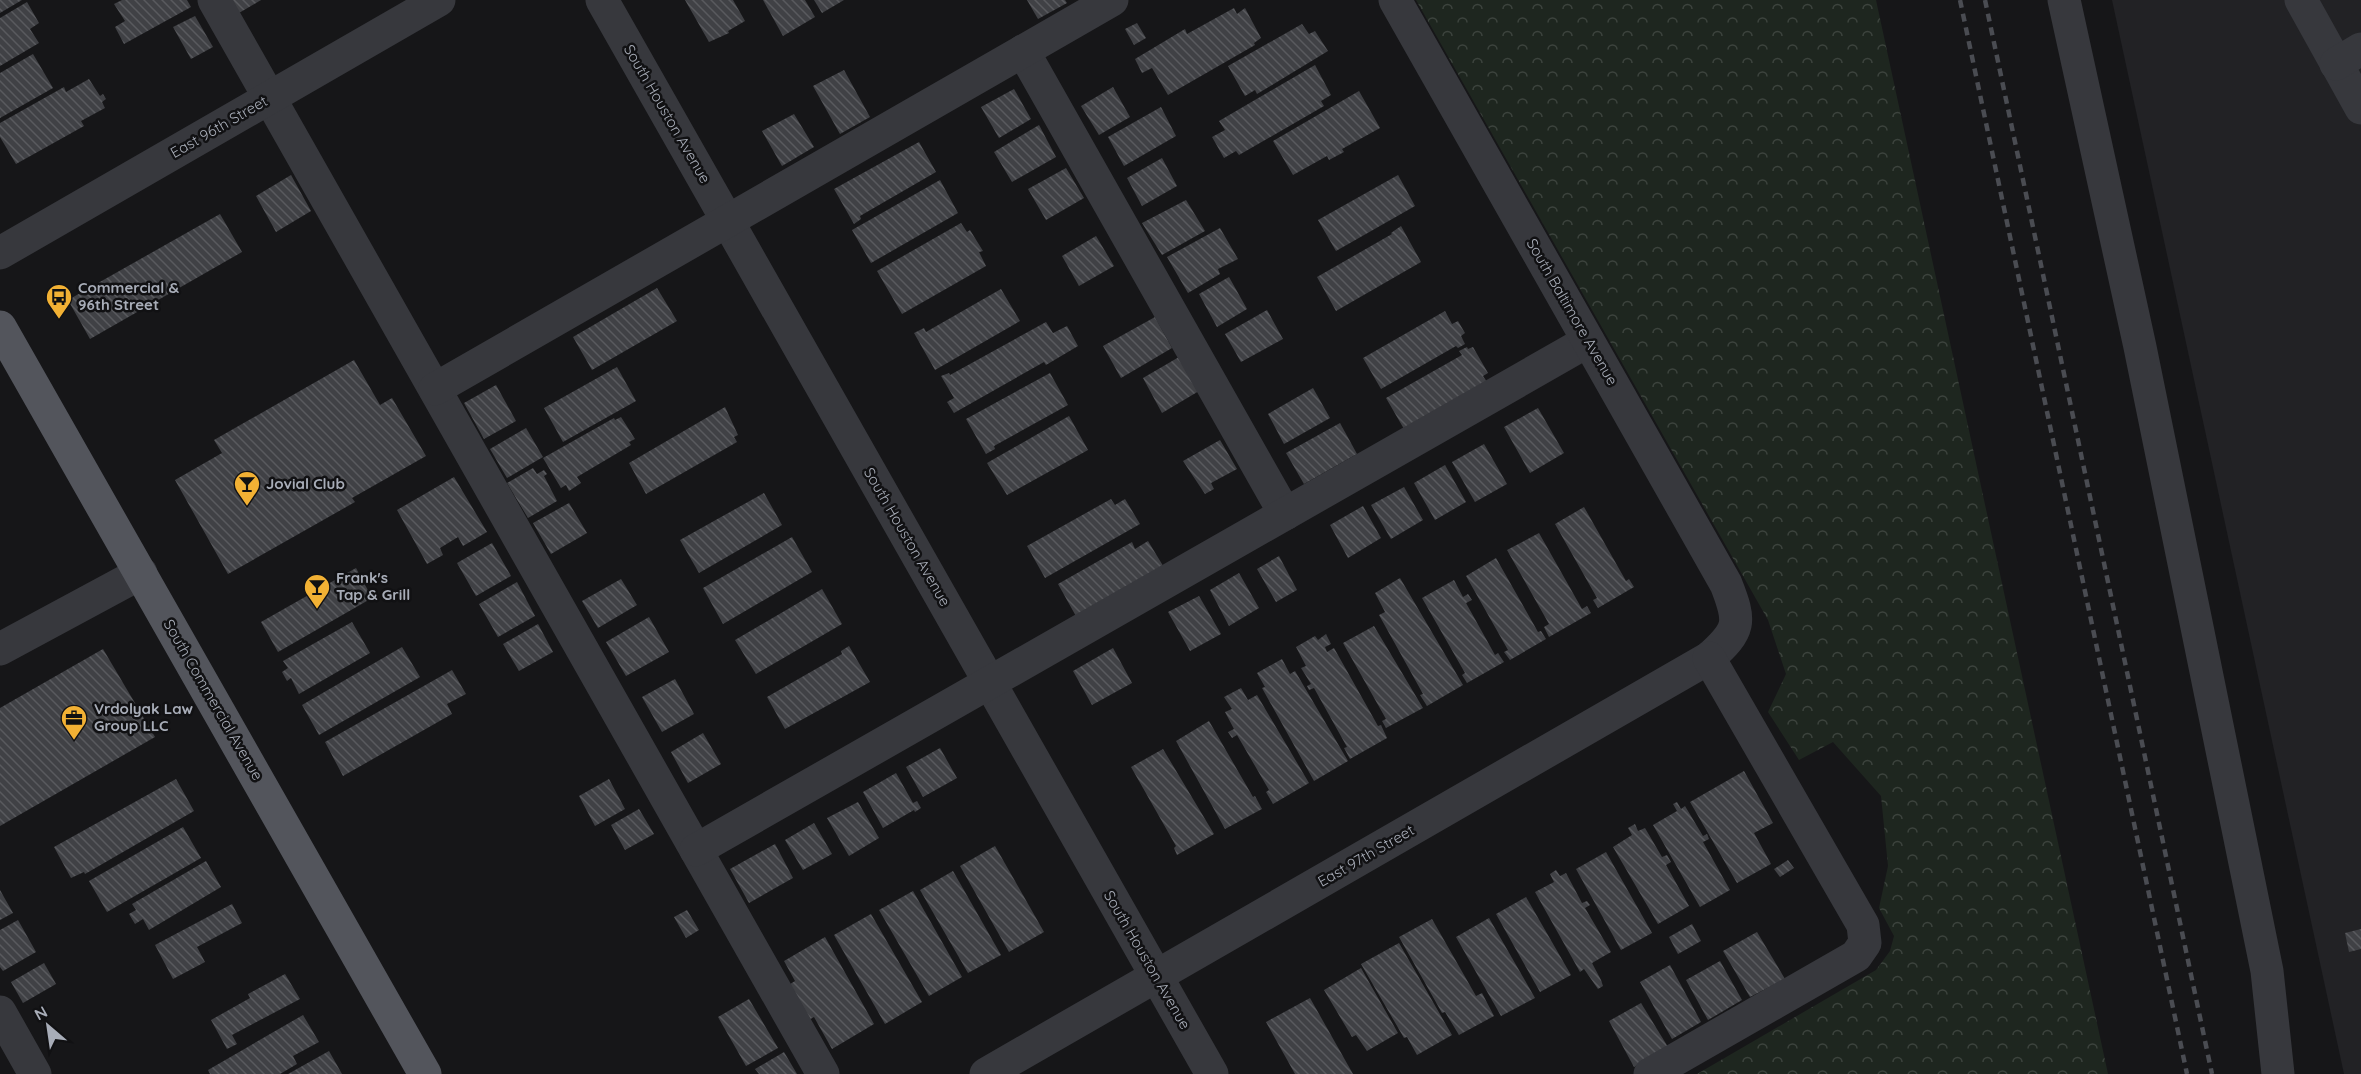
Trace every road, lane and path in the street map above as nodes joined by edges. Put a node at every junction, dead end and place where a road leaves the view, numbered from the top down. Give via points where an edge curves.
1 (214, 0) edge
2 (439, 0) edge
3 (602, 0) edge
4 (1112, 0) edge
5 (1395, 0) edge
6 (2064, 0) edge
7 (2301, 0) edge
8 (1023, 51) junction
9 (2349, 57) edge
10 (269, 98) junction
11 (2361, 108) edge
12 (727, 221) junction
13 (0, 253) edge
14 (0, 327) edge
15 (1588, 341) junction
16 (435, 389) junction
17 (1285, 514) junction
18 (141, 573) junction
19 (1736, 627) joint
20 (0, 649) edge
21 (1709, 658) junction
22 (990, 683) junction
23 (696, 850) junction
24 (1156, 976) junction
25 (0, 1012) edge
26 (35, 1074) edge
27 (425, 1074) edge
28 (823, 1074) edge
29 (986, 1074) edge
30 (1212, 1074) edge
31 (1650, 1074) edge
32 (2278, 1074) edge

1 - 10 street
2 - 10 street, East 96th Street
3 - 12 street, South Houston Avenue
4 - 8 street
5 - 15 street, South Baltimore Avenue
6 - 32 street via 2143,358 2267,971
7 - 9 street
8 - 12 street
8 - 17 street
9 - 11 street
10 - 13 street, East 96th Street
10 - 16 street
12 - 16 street
12 - 22 street, South Houston Avenue
14 - 18 main road, South Commercial Avenue
15 - 17 street
15 - 19 street, South Baltimore Avenue via 1726,584 1736,608
16 - 23 street
17 - 22 street
18 - 20 street
18 - 27 main road, South Commercial Avenue
19 - 21 street, East 97th Street
21 - 24 street, East 97th Street
21 - 31 street via 1863,926 1865,943 1856,956
22 - 23 street
22 - 24 street, South Houston Avenue
23 - 28 street
24 - 29 street, East 97th Street
24 - 30 street, South Houston Avenue
25 - 26 street

